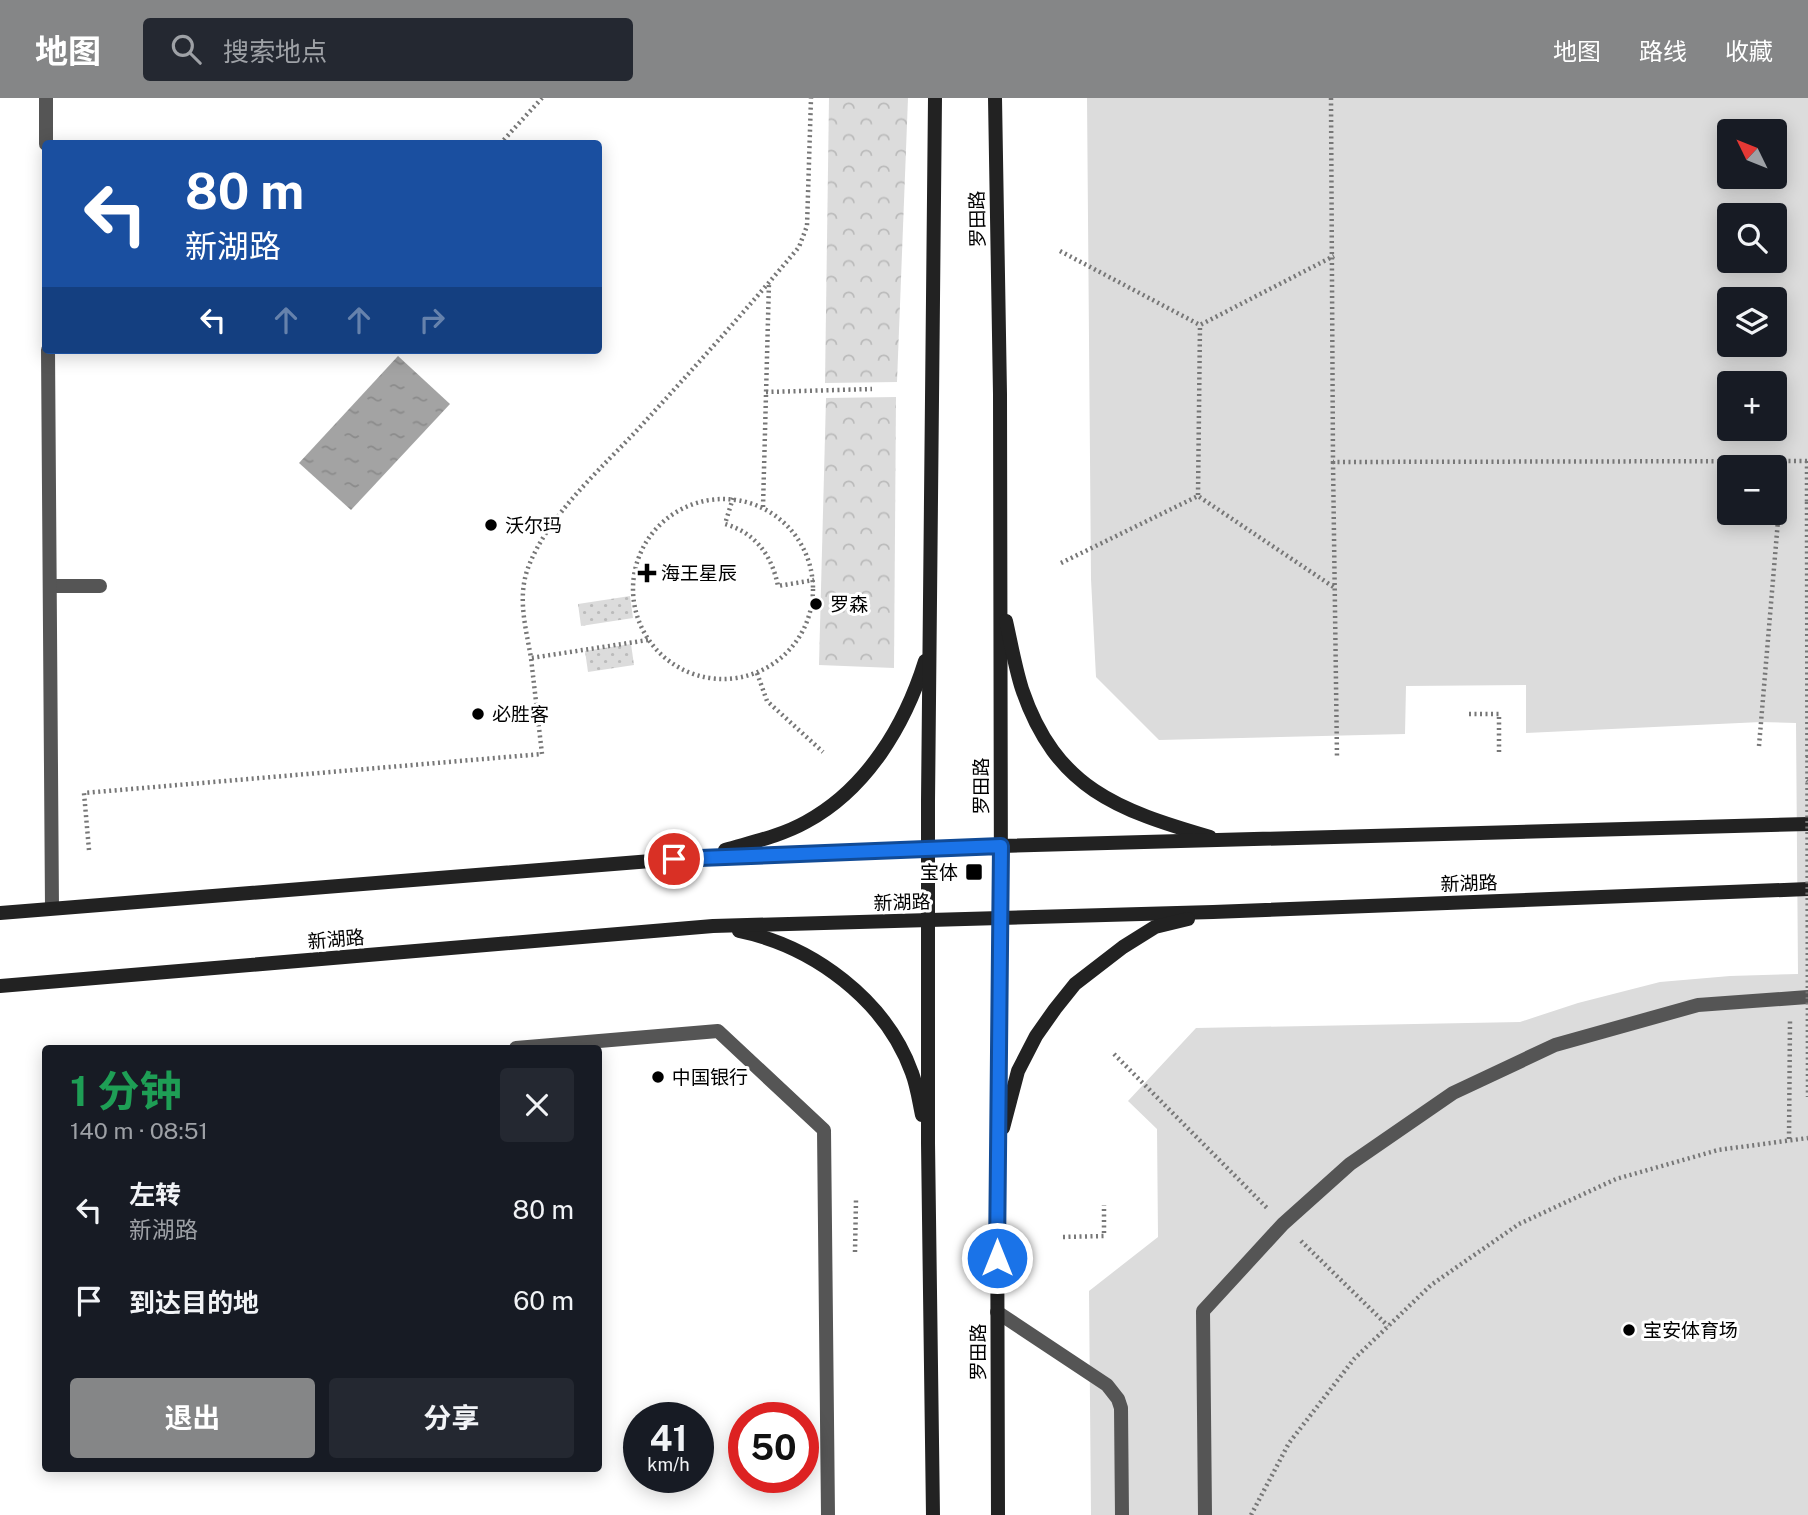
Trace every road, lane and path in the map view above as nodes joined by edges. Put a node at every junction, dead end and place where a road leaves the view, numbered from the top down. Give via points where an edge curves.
1 (46, 98) edge
2 (542, 98) edge
3 (811, 98) edge
4 (935, 98) edge
5 (995, 98) edge
6 (1331, 98) edge
7 (46, 140) edge
8 (504, 140) edge
9 (1060, 251) dead end
10 (1334, 256) junction
11 (769, 282) junction
12 (1200, 325) junction
13 (48, 354) edge
14 (872, 389) dead end
15 (766, 392) junction
16 (1717, 461) edge
17 (1787, 461) edge
18 (1807, 461) edge
19 (1333, 462) junction
20 (1198, 496) junction
21 (733, 498) junction
22 (1807, 502) edge
23 (763, 507) junction
24 (1778, 525) edge
25 (1061, 562) dead end
26 (814, 580) junction
27 (50, 586) junction
28 (100, 586) dead end
29 (1335, 588) junction
30 (1000, 594) junction
31 (1808, 602) edge
32 (648, 640) junction
33 (929, 647) junction
34 (531, 658) junction
35 (757, 673) junction
36 (1469, 714) dead end
37 (1759, 746) dead end
38 (823, 752) dead end
39 (1499, 753) dead end
40 (1338, 757) dead end
41 (1808, 758) edge
42 (1808, 780) edge
43 (1808, 824) edge
44 (1225, 841) junction
45 (1001, 846) junction
46 (929, 848) junction
47 (89, 850) dead end
48 (701, 857) junction
49 (1808, 889) edge
50 (52, 908) junction
51 (1213, 912) junction
52 (0, 913) edge
53 (1001, 917) junction
54 (928, 920) junction
55 (713, 926) junction
56 (1808, 926) edge
57 (1808, 947) edge
58 (0, 986) edge
59 (1790, 997) junction
60 (1808, 997) edge
61 (552, 1045) edge
62 (1114, 1054) dead end
63 (1808, 1097) edge
64 (1808, 1138) edge
65 (1789, 1139) junction
66 (928, 1143) junction
67 (996, 1149) junction
68 (856, 1200) dead end
69 (1104, 1205) dead end
70 (1283, 1224) junction
71 (1063, 1237) dead end
72 (855, 1252) dead end
73 (998, 1312) junction
74 (1388, 1326) junction
75 (828, 1515) edge
76 (933, 1515) edge
77 (998, 1515) edge
78 (1122, 1515) edge
79 (1205, 1515) edge
80 (1251, 1515) edge

1 - 7 street
2 - 8 path
3 - 11 path via 807,226 799,247
4 - 33 main road
5 - 30 main road, 罗田路
6 - 10 path
9 - 12 path
10 - 12 path
10 - 19 path
11 - 15 path
11 - 34 path via 565,508 538,546 521,595
12 - 20 path
13 - 27 street
14 - 15 path
15 - 23 path
16 - 19 path
17 - 18 path
18 - 22 path
19 - 29 path
20 - 25 path
20 - 29 path
21 - 23 path
21 - 26 path via 725,524 756,541 771,559 778,586
21 - 32 path via 702,500 674,513 651,534 636,561 631,592 637,621
22 - 31 path, bridge
23 - 26 path via 788,524 806,550
24 - 37 path
26 - 35 path via 812,609 801,636 782,658
27 - 28 street
27 - 50 street
29 - 40 path
30 - 44 main road via 1022,689 1064,765 1098,794 1128,810
30 - 45 main road, 罗田路
31 - 41 path, bridge
32 - 34 path
32 - 35 path via 673,666 699,678 728,680
33 - 46 main road
33 - 48 main road via 912,698 857,784 805,823
34 - 47 path via 542,754 84,793
35 - 38 path via 767,701
36 - 39 path via 1499,713
41 - 42 path, bridge
42 - 56 path, bridge
43 - 44 main road
44 - 45 main road
45 - 46 main road
45 - 53 main road, 罗田路
46 - 48 main road
46 - 54 main road
48 - 50 main road
49 - 51 main road, 新湖路
50 - 52 main road
51 - 53 main road, 新湖路
51 - 67 main road via 1155,928 1075,984 1042,1027 1018,1071
53 - 54 main road, 新湖路
53 - 67 main road, 罗田路
54 - 55 main road, 新湖路
54 - 66 main road
55 - 58 main road, 新湖路
55 - 66 main road via 786,945 837,975 863,997 900,1046 913,1074
56 - 57 path, bridge
57 - 63 path, bridge
59 - 60 street
59 - 65 path
59 - 70 street via 1698,1005 1555,1045 1453,1093 1350,1164
61 - 75 street via 718,1031 824,1130
62 - 70 path
64 - 65 path
65 - 74 path via 1718,1150 1616,1179 1519,1224 1431,1285
66 - 76 main road
67 - 73 main road, 罗田路
68 - 72 path
69 - 71 path via 1104,1236
70 - 74 path
70 - 79 street via 1203,1311
73 - 77 main road, 罗田路
73 - 78 street via 1113,1391 1121,1408
74 - 80 path via 1354,1359 1289,1443

